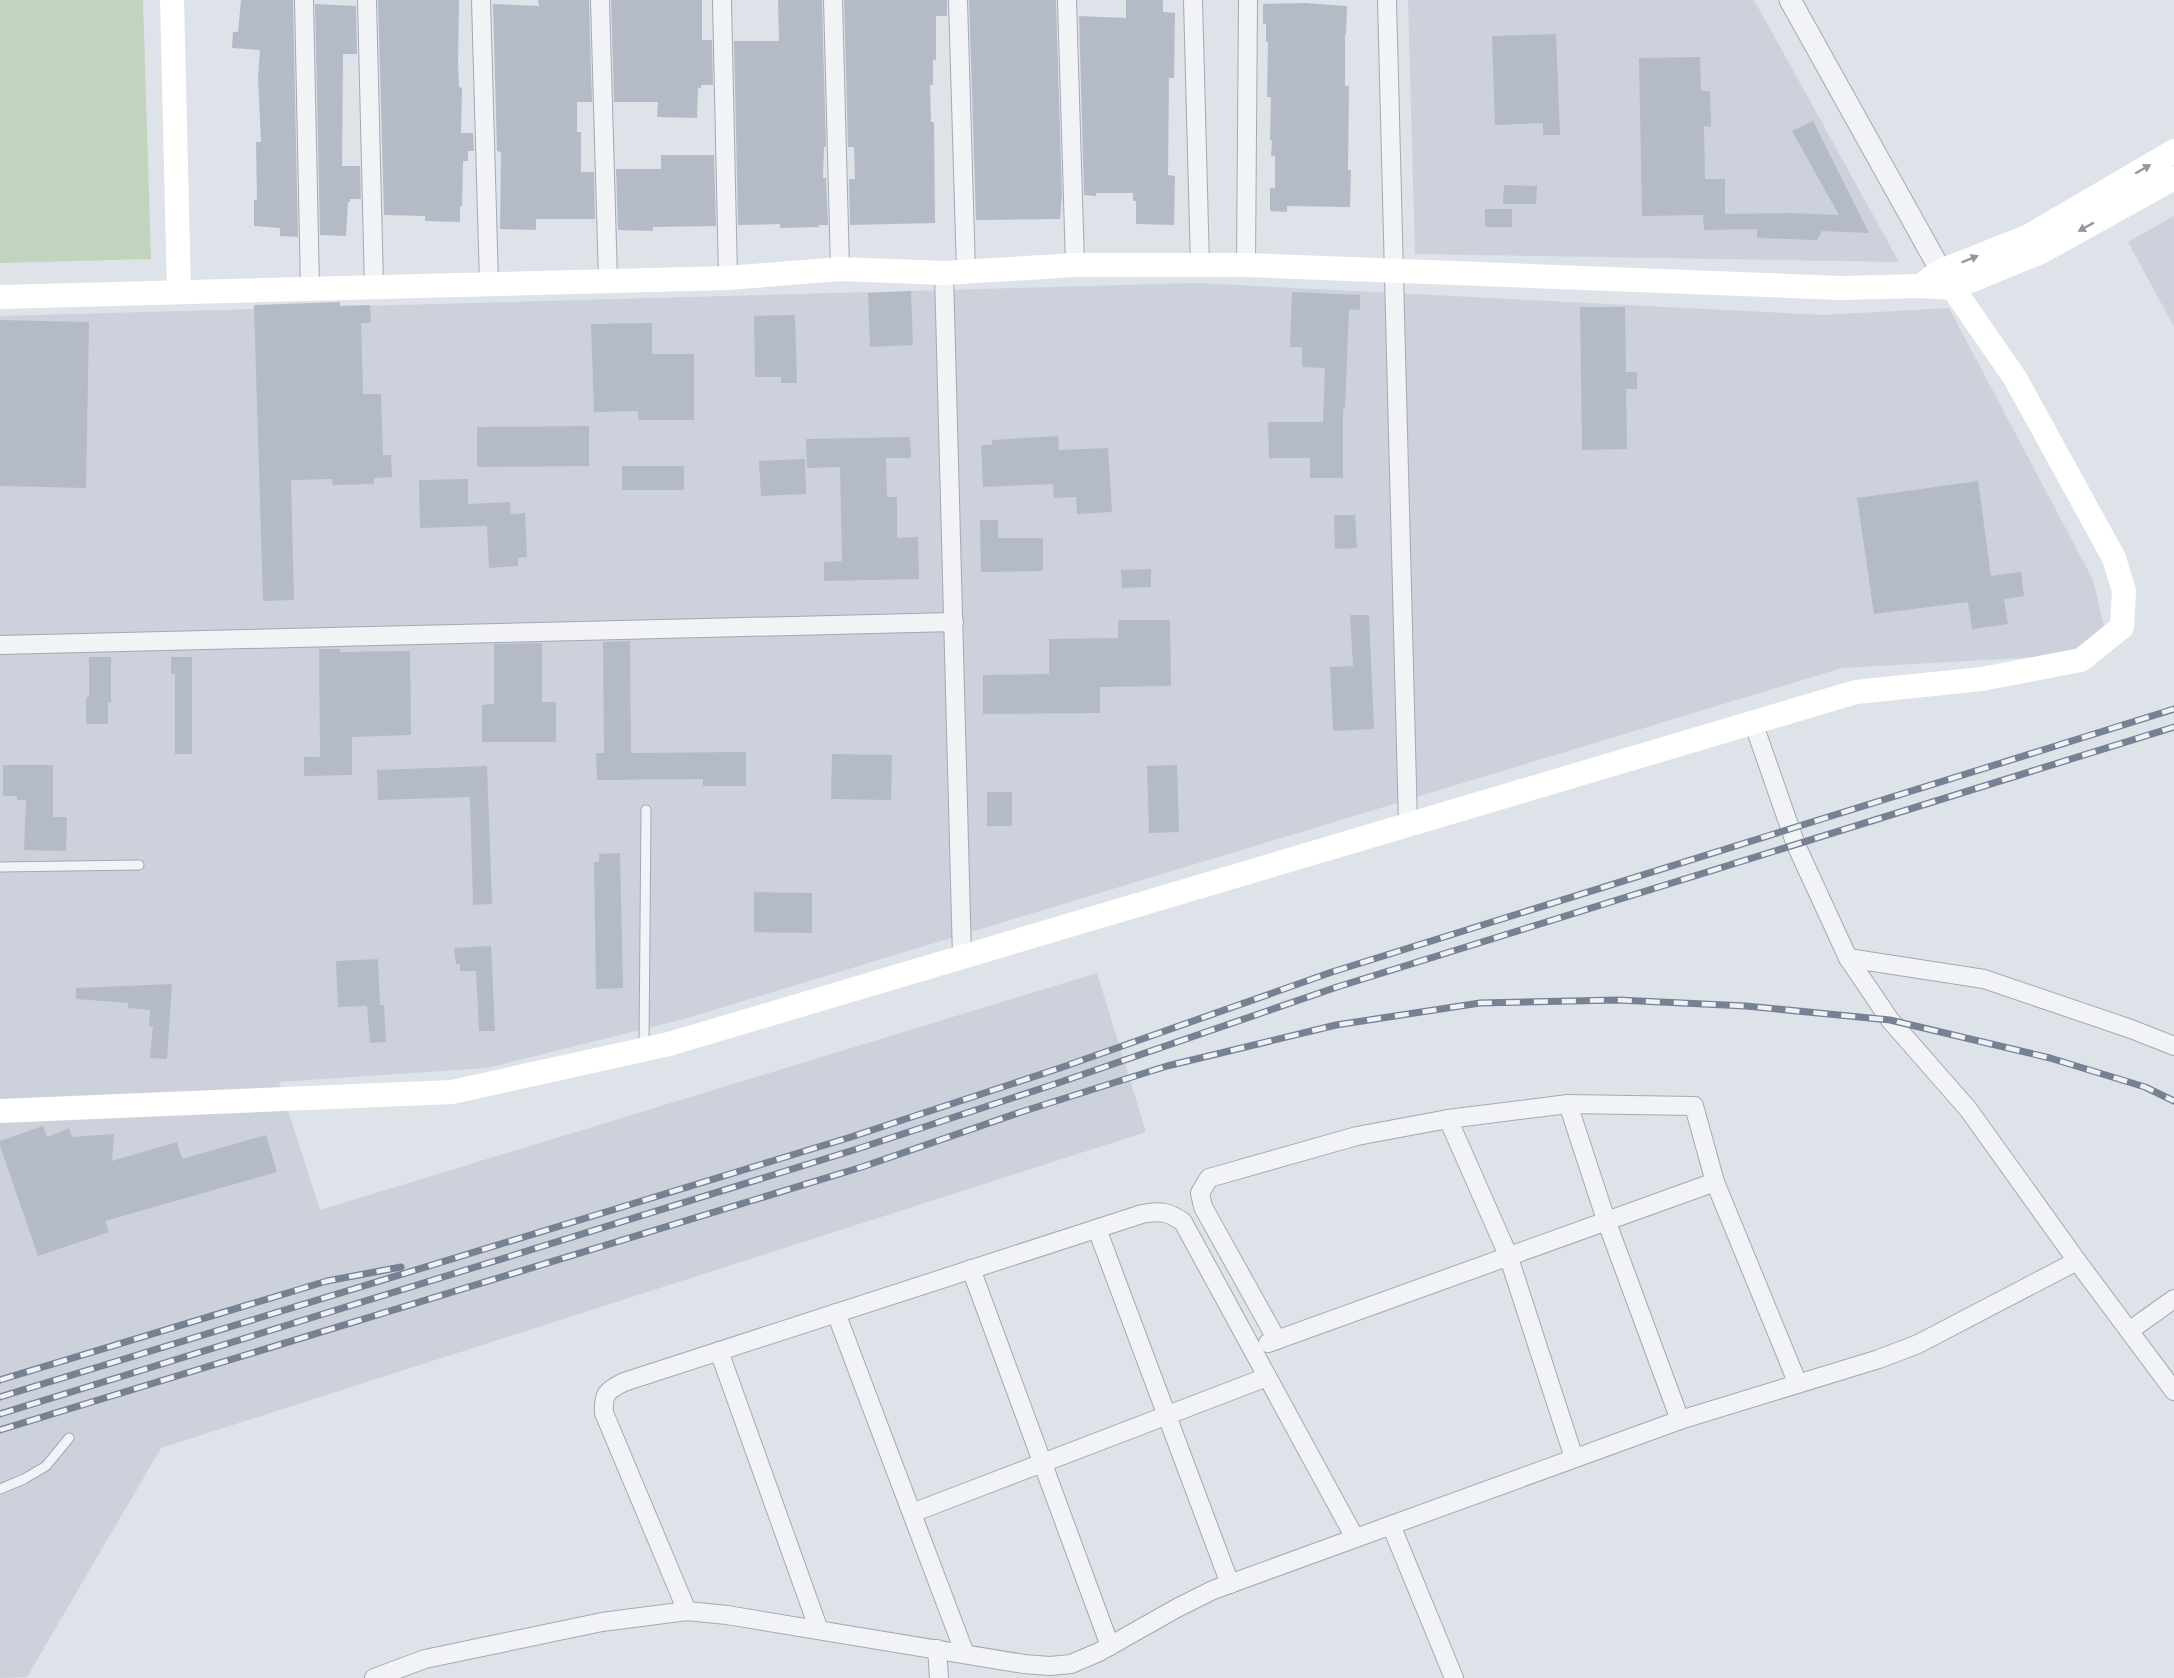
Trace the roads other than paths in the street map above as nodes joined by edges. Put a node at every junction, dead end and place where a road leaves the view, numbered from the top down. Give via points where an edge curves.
1 (172, 0) edge
2 (304, 0) edge
3 (367, 0) edge
4 (481, 0) edge
5 (600, 0) edge
6 (722, 0) edge
7 (833, 0) edge
8 (958, 0) edge
9 (1067, 0) edge
10 (1193, 0) edge
11 (1248, 0) edge
12 (1387, 0) edge
13 (1790, 0) edge
14 (2174, 151) edge
15 (2174, 178) edge
16 (1075, 265) junction
17 (1246, 265) junction
18 (1200, 266) junction
19 (840, 270) junction
20 (955, 272) junction
21 (1394, 272) junction
22 (728, 278) junction
23 (1947, 279) junction
24 (608, 281) junction
25 (489, 284) junction
26 (374, 287) junction
27 (310, 289) junction
28 (179, 292) junction
29 (0, 297) edge
30 (954, 622) junction
31 (0, 645) edge
32 (1753, 722) junction
33 (646, 810) dead end
34 (1408, 825) junction
35 (139, 865) dead end
36 (0, 867) edge
37 (962, 957) junction
38 (1848, 958) junction
39 (2174, 1046) edge
40 (644, 1049) junction
41 (1568, 1104) junction
42 (0, 1111) edge
43 (1448, 1119) junction
44 (1715, 1182) junction
45 (1606, 1220) junction
46 (1097, 1228) junction
47 (1508, 1255) junction
48 (2076, 1261) junction
49 (972, 1269) junction
50 (2174, 1299) edge
51 (836, 1313) junction
52 (2129, 1331) junction
53 (1277, 1340) junction
54 (1252, 1349) junction
55 (719, 1351) junction
56 (1267, 1377) junction
57 (1798, 1384) junction
58 (2174, 1391) edge
59 (1167, 1416) junction
60 (1680, 1420) junction
61 (69, 1438) dead end
62 (1574, 1458) junction
63 (1043, 1463) junction
64 (0, 1489) edge
65 (912, 1513) junction
66 (1391, 1525) junction
67 (1355, 1538) junction
68 (1230, 1584) junction
69 (687, 1611) junction
70 (819, 1630) junction
71 (1110, 1646) junction
72 (937, 1649) junction
73 (965, 1654) junction
74 (1072, 1671) edge
75 (374, 1678) edge
76 (939, 1678) edge
77 (1454, 1678) edge

1 - 28 main road
2 - 27 street
3 - 26 street
4 - 25 street
5 - 24 street
6 - 22 street
7 - 19 street
8 - 20 street
9 - 16 street
10 - 18 street
11 - 17 street
12 - 21 street
13 - 23 street
23 -> 14 main road
15 -> 23 main road via 2042,252
16 - 18 main road
16 - 20 main road
17 - 18 main road
17 - 21 main road
19 - 20 main road
19 - 22 main road
20 - 30 street
21 - 23 main road via 1830,288 1919,286
21 - 34 street
22 - 24 main road
23 - 32 main road via 2015,378 2114,558 2124,591 2122,627 2081,660 1982,679 1856,692
24 - 25 main road
25 - 26 main road
26 - 27 main road
27 - 28 main road
28 - 29 main road
30 - 31 street
30 - 37 street
32 - 34 main road
32 - 38 street via 1796,845
33 - 40 lane
34 - 37 main road
35 - 36 lane
37 - 40 main road
38 - 39 street via 1984,980
38 - 48 street via 1890,1020 1968,1109
40 - 42 main road via 452,1092
41 - 43 street
41 - 44 street via 1694,1106
41 - 45 street
43 - 47 street
43 - 53 street via 1357,1136 1209,1178 1200,1193 1203,1207
44 - 45 street
44 - 57 street
45 - 47 street
45 - 60 street
46 - 49 street
46 - 54 street via 1159,1211 1183,1222
46 - 59 street
47 - 53 street
47 - 62 street
48 - 52 street
48 - 57 street via 1918,1344
49 - 51 street
49 - 63 street
50 - 52 street
51 - 55 street
51 - 65 street
52 - 58 street
53 - 54 street
54 - 56 street
55 - 69 street via 624,1382 603,1398 604,1413
55 - 70 street
56 - 59 street
56 - 67 street
57 - 60 street
59 - 63 street
59 - 68 street
60 - 62 street
61 - 64 lane via 46,1466
62 - 66 street
63 - 65 street
63 - 71 street
65 - 73 street
66 - 67 street
66 - 77 street
67 - 68 street
68 - 71 street via 1177,1608
69 - 70 street
69 - 75 street via 602,1622 425,1659
70 - 72 street
71 - 74 street
72 - 73 street
72 - 76 street
73 - 74 street

